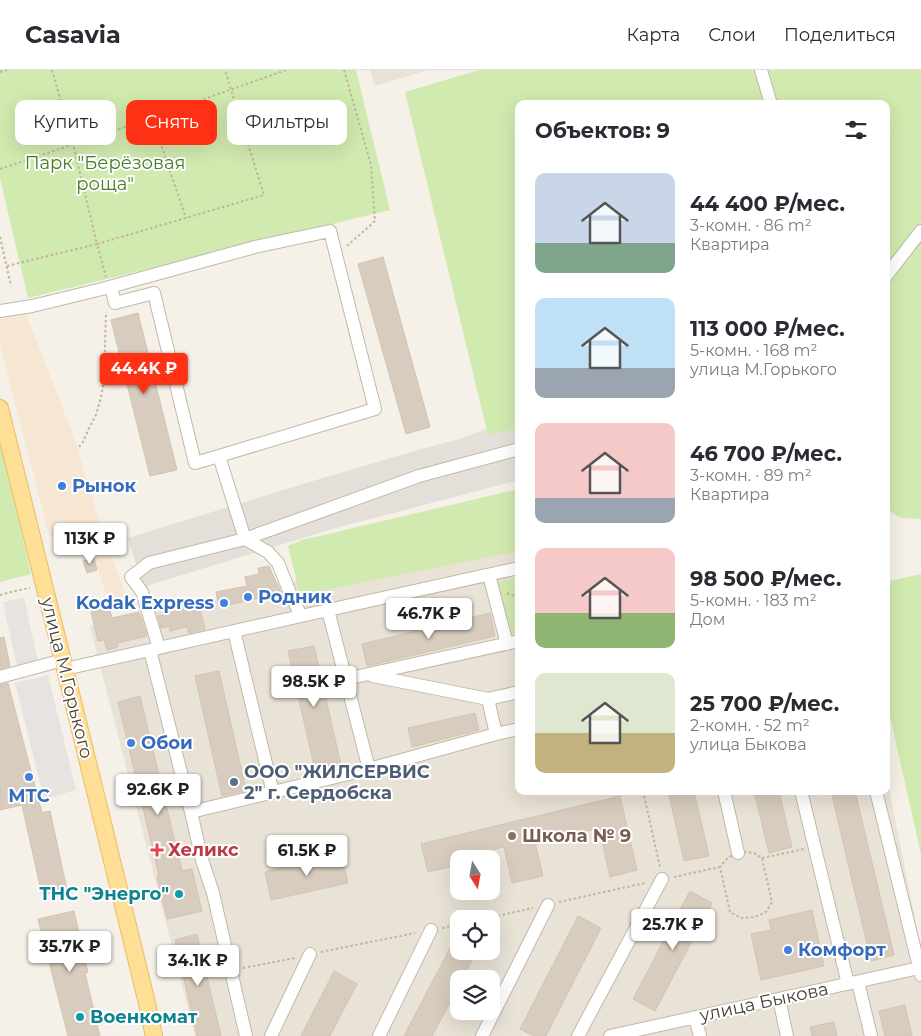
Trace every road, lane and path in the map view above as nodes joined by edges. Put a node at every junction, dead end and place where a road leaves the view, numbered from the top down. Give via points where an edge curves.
1 (7, 70) edge
2 (52, 70) edge
3 (225, 70) edge
4 (286, 70) edge
5 (344, 70) edge
6 (761, 70) edge
7 (0, 72) edge
8 (231, 90) junction
9 (60, 100) edge
10 (203, 100) edge
11 (770, 100) edge
12 (69, 145) edge
13 (72, 145) edge
14 (161, 145) edge
15 (0, 169) edge
16 (186, 218) junction
17 (921, 231) edge
18 (0, 237) edge
19 (97, 244) junction
20 (337, 256) junction
21 (6, 266) junction
22 (890, 271) edge
23 (11, 286) dead end
24 (106, 288) junction
25 (0, 311) edge
26 (0, 408) edge
27 (3, 432) edge
28 (79, 447) dead end
29 (515, 450) edge
30 (219, 456) junction
31 (245, 539) junction
32 (515, 569) edge
33 (488, 575) junction
34 (45, 586) junction
35 (0, 595) edge
36 (328, 610) junction
37 (301, 616) junction
38 (234, 631) junction
39 (513, 643) edge
40 (154, 649) junction
41 (64, 665) junction
42 (366, 674) junction
43 (0, 677) edge
44 (346, 679) junction
45 (515, 693) edge
46 (488, 699) junction
47 (515, 730) edge
48 (496, 734) junction
49 (369, 769) junction
50 (273, 793) junction
51 (644, 795) edge
52 (725, 795) edge
53 (802, 795) edge
54 (877, 795) edge
55 (191, 812) junction
56 (815, 846) junction
57 (738, 853) junction
58 (762, 858) junction
59 (720, 867) junction
60 (662, 879) junction
61 (548, 905) junction
62 (500, 915) edge
63 (450, 926) edge
64 (431, 930) junction
65 (310, 954) junction
66 (231, 971) junction
67 (920, 972) edge
68 (853, 983) junction
69 (779, 999) junction
70 (695, 1017) junction
71 (154, 1036) edge
72 (246, 1036) edge
73 (271, 1036) edge
74 (379, 1036) edge
75 (482, 1036) edge
76 (578, 1036) edge
77 (610, 1036) edge
78 (700, 1036) edge
79 (787, 1036) edge
80 (870, 1036) edge

1 - 7 path
2 - 9 path
3 - 8 path
4 - 8 path
5 - 20 path via 371,165 375,221
6 - 11 street
8 - 10 path
8 - 16 path via 264,195
12 - 15 path
13 - 19 path
14 - 16 path
16 - 19 path
17 - 22 street
18 - 21 path
19 - 21 path
19 - 24 path
20 - 24 street via 330,231 254,247
20 - 30 street via 375,409
21 - 23 path
24 - 25 street
24 - 28 path via 104,380 96,415
24 - 30 street via 115,303 154,293 195,462
26 - 27 main road, улица М.Горького
27 - 34 main road, улица М.Горького
29 - 31 street via 419,476
30 - 31 street
31 - 37 street via 268,552 278,563
31 - 40 street via 149,563 131,577 142,592
32 - 33 street
33 - 36 street
33 - 39 street
34 - 35 path
34 - 41 main road, улица М.Горького
36 - 37 street
36 - 44 street
37 - 38 street
38 - 40 street
38 - 50 street
39 - 42 street
40 - 41 street
40 - 55 street
41 - 43 street
41 - 71 main road, улица М.Горького
42 - 44 street
42 - 46 street
44 - 49 street
45 - 46 street
46 - 48 street
47 - 48 street
48 - 49 street
49 - 50 street
50 - 55 street
51 - 60 path
52 - 57 street
53 - 56 street
54 - 67 street
55 - 66 street
56 - 58 path
56 - 68 street
57 - 58 path via 754,853
57 - 59 path via 726,858
58 - 59 path via 772,902 766,912 755,917 741,918 730,912
59 - 60 path
60 - 61 path
60 - 76 street
61 - 62 path
61 - 75 street
63 - 64 path
64 - 65 path
64 - 74 street
65 - 66 path
65 - 73 street
66 - 72 street
67 - 68 street, улица Быкова
68 - 69 street, улица Быкова
68 - 80 street
69 - 70 street, улица Быкова
69 - 79 street
70 - 77 street, улица Быкова
70 - 78 street

